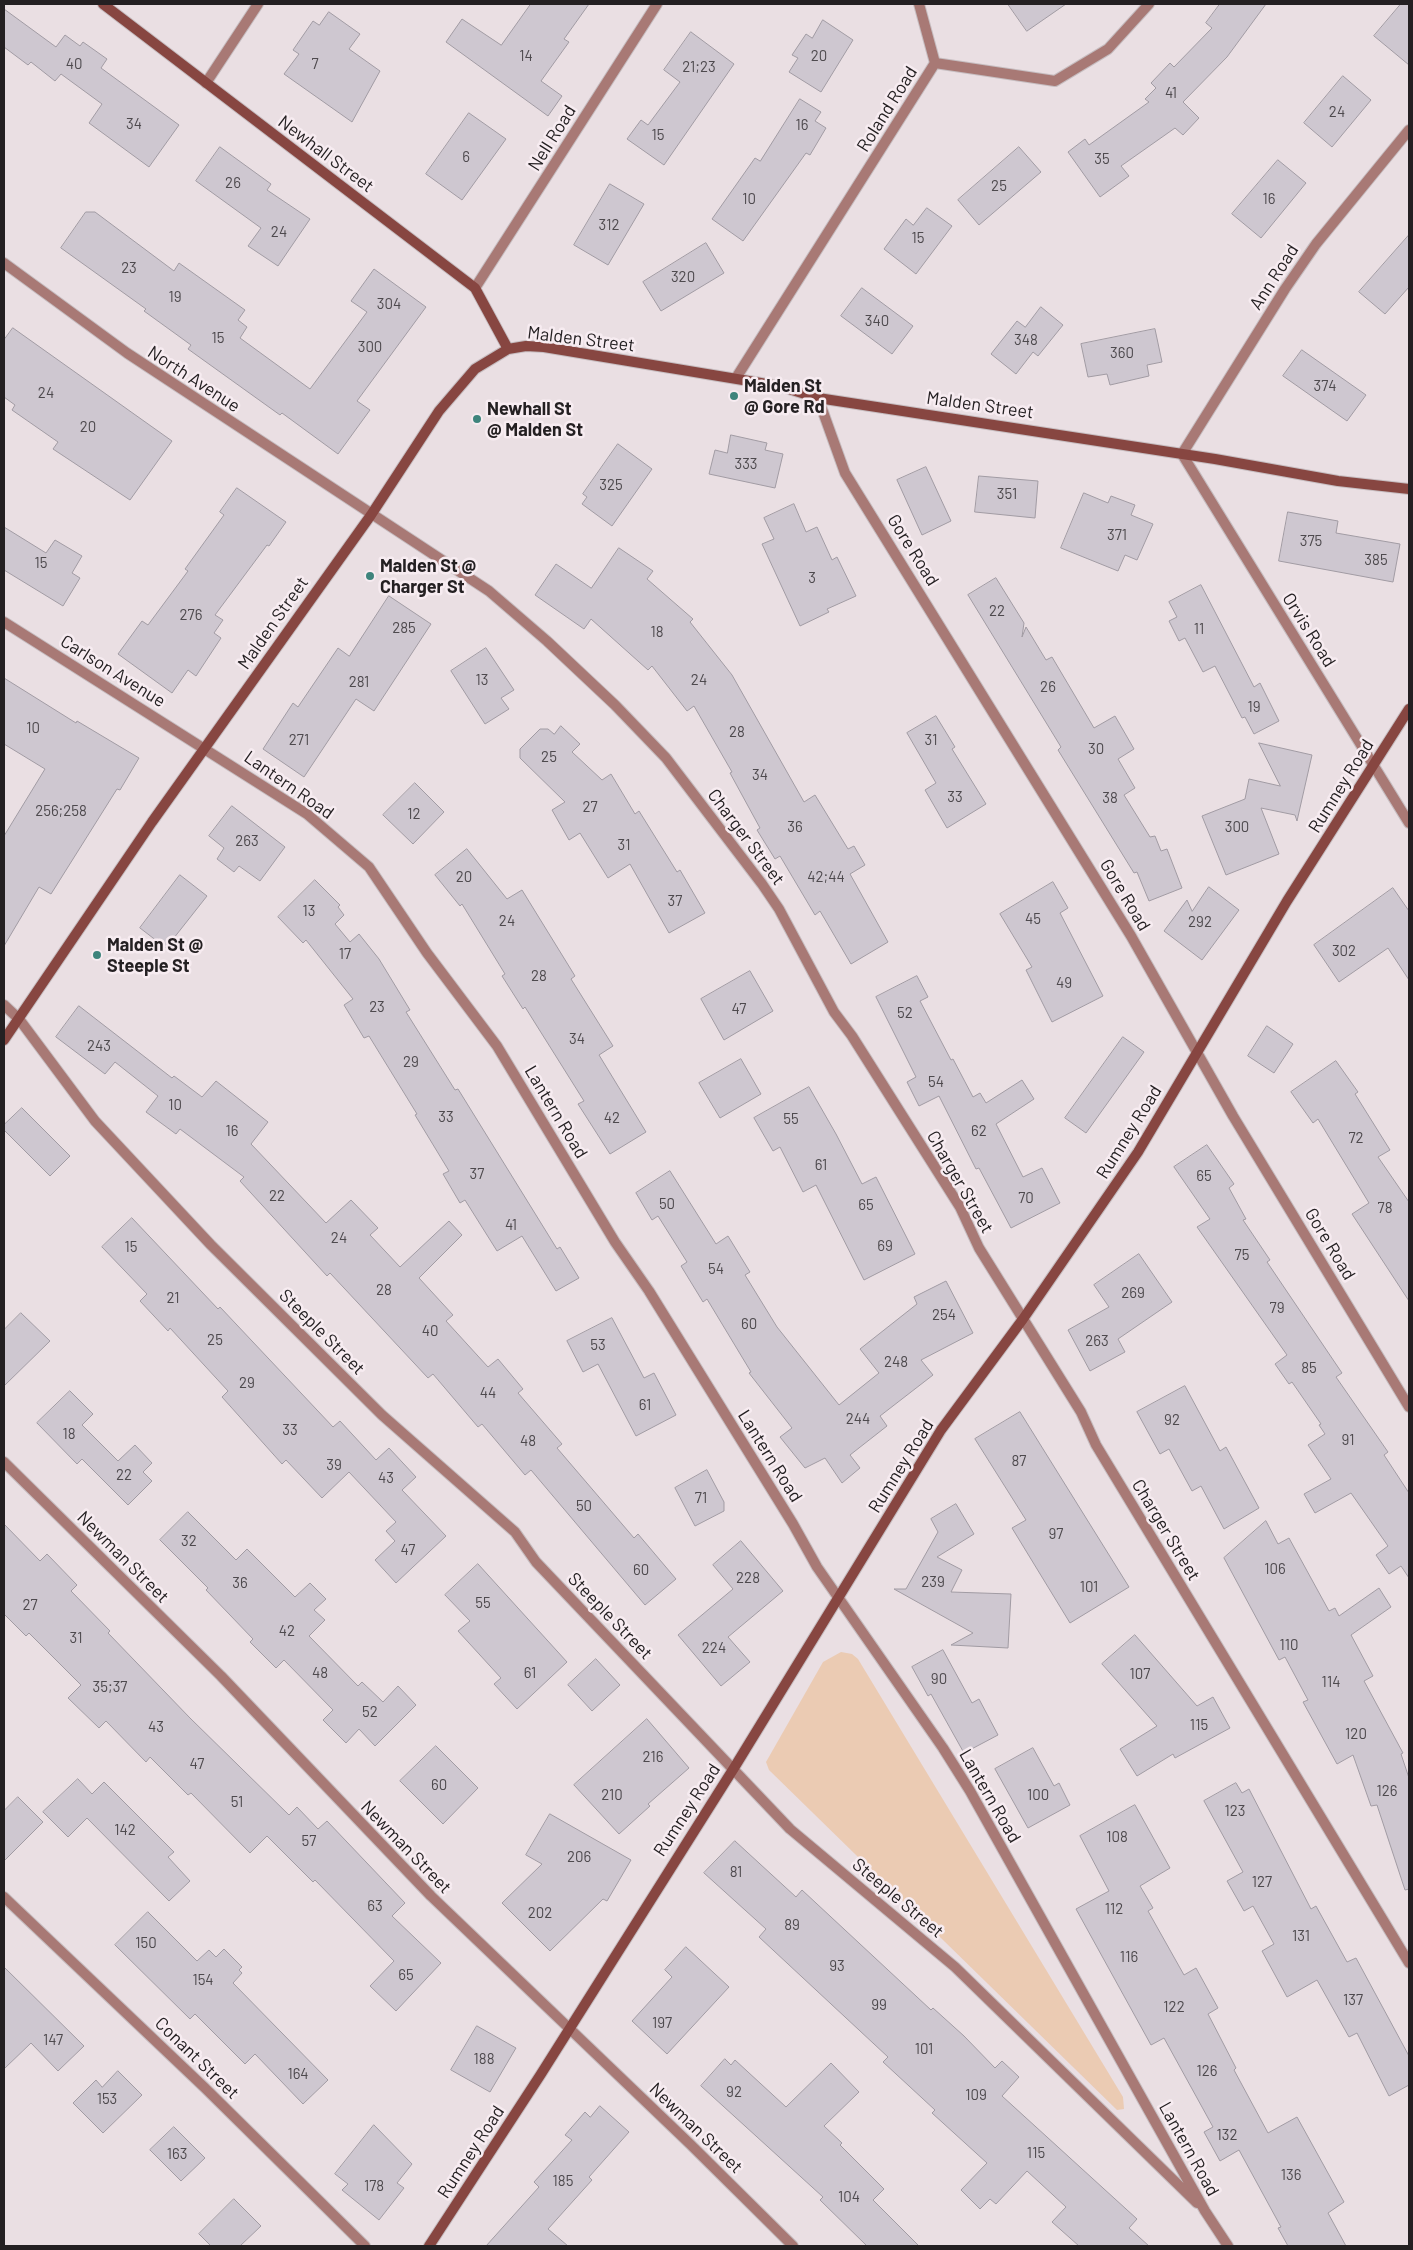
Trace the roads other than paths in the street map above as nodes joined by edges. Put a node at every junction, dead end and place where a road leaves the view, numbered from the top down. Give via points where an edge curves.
1 (103, 4) edge
2 (258, 4) edge
3 (656, 4) edge
4 (919, 4) edge
5 (1149, 4) edge
6 (935, 63) junction
7 (206, 83) junction
8 (1409, 130) edge
9 (4, 263) edge
10 (475, 288) junction
11 (508, 349) junction
12 (736, 378) junction
13 (818, 398) junction
14 (1182, 454) junction
15 (1409, 489) edge
16 (371, 515) junction
17 (4, 622) edge
18 (1409, 709) edge
19 (205, 749) junction
20 (1374, 765) junction
21 (1409, 823) edge
22 (4, 1005) edge
23 (19, 1019) junction
24 (4, 1040) edge
25 (1197, 1052) junction
26 (1023, 1318) junction
27 (1409, 1407) edge
28 (4, 1462) edge
29 (838, 1598) junction
30 (734, 1768) junction
31 (4, 1896) edge
32 (1405, 1948) edge
33 (1409, 1962) edge
34 (569, 2029) junction
35 (1205, 2211) junction
36 (365, 2246) edge
37 (429, 2246) edge
38 (793, 2246) edge
39 (1228, 2246) edge

1 - 7 street, Newhall Street
2 - 7 street
3 - 10 street, Nell Road
4 - 6 street
5 - 6 street, Roland Road via 1108,48 1055,81
6 - 12 street, Roland Road
7 - 10 street, Newhall Street
8 - 14 street, Ann Road via 1311,251
9 - 16 street, North Avenue via 127,354
10 - 11 street, Newhall Street
11 - 12 street, Malden Street via 544,347
11 - 16 street, Malden Street via 475,369 458,385
12 - 13 street, Malden Street
13 - 14 street, Malden Street
13 - 25 street, Gore Road via 845,472 1127,928
14 - 15 street, Malden Street via 1338,481
14 - 20 street, Orvis Road
16 - 19 street, Malden Street
16 - 26 street, Charger Street via 489,591 615,705 666,758 779,909 834,1012 960,1207 979,1248
17 - 19 street, Carlson Avenue
18 - 20 street, Rumney Road
19 - 23 street, Malden Street
19 - 29 street, Lantern Road via 307,814 369,867 427,953 497,1046 615,1242 649,1291
20 - 21 street, Orvis Road
20 - 25 street, Rumney Road via 1287,901
22 - 23 street, Steeple Street
23 - 24 street, Malden Street
23 - 30 street, Steeple Street via 95,1121 211,1245 382,1415 515,1532 536,1562
25 - 26 street, Rumney Road via 1138,1152
25 - 27 street, Gore Road
26 - 29 street, Rumney Road via 941,1430
26 - 32 street, Charger Street via 1081,1412 1101,1454
28 - 34 street, Newman Street via 221,1676 431,1896
29 - 30 street, Rumney Road
29 - 35 street, Lantern Road via 970,1791
30 - 34 street, Rumney Road
30 - 35 street, Steeple Street via 790,1829 976,1988
31 - 36 street, Conant Street
32 - 33 street, Charger Street
34 - 37 street, Rumney Road
34 - 38 street, Newman Street
35 - 39 street, Lantern Road

